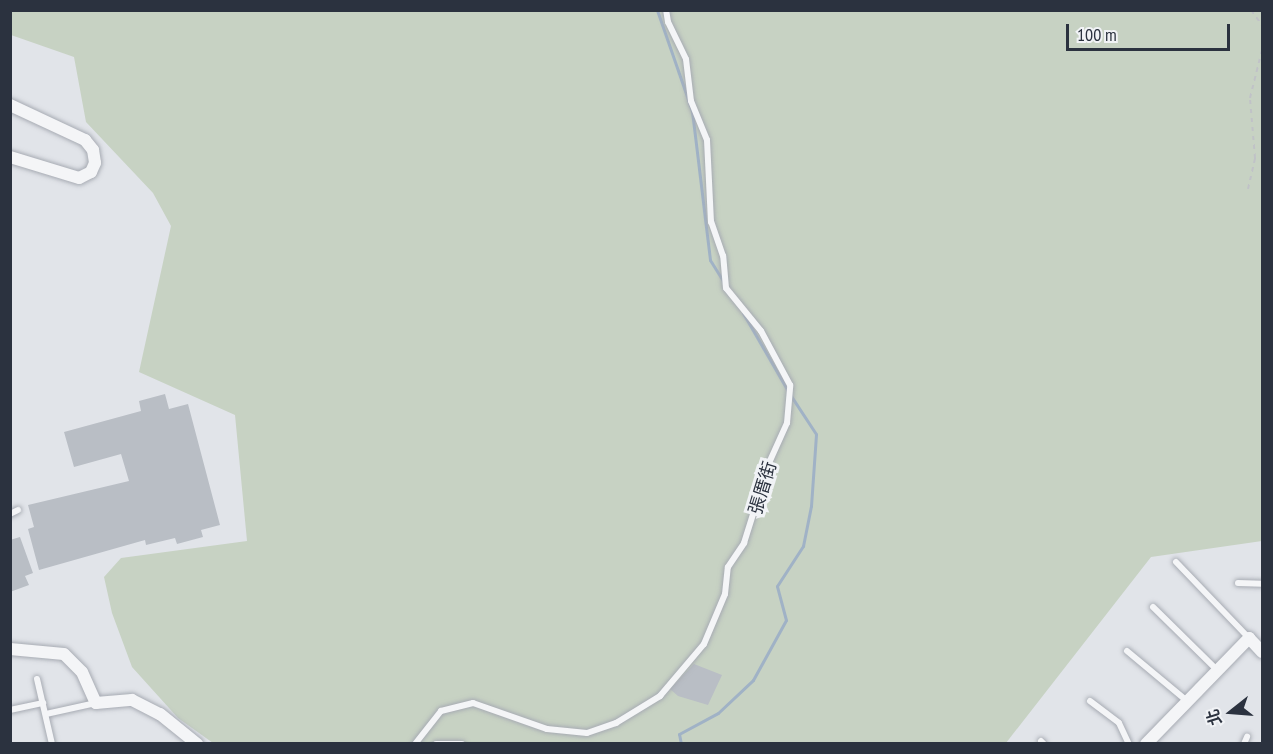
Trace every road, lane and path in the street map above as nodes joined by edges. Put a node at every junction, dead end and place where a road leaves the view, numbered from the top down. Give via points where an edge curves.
1 (666, 10) edge
2 (1251, 10) edge
3 (1263, 25) edge
4 (1263, 50) edge
5 (10, 105) edge
6 (10, 158) edge
7 (1248, 189) dead end
8 (18, 510) dead end
9 (10, 514) edge
10 (1176, 562) dead end
11 (1238, 584) dead end
12 (1263, 584) edge
13 (1154, 607) dead end
14 (1249, 638) junction
15 (10, 649) edge
16 (1127, 651) dead end
17 (1263, 652) edge
18 (1217, 670) junction
19 (37, 679) dead end
20 (1089, 701) dead end
21 (1187, 701) junction
22 (43, 703) junction
23 (96, 703) junction
24 (10, 710) edge
25 (46, 714) junction
26 (52, 744) edge
27 (197, 744) edge
28 (416, 744) edge
29 (436, 744) edge
30 (462, 744) edge
31 (1129, 744) edge
32 (1146, 744) edge

1 - 28 lane, 張厝街 via 686,60 691,101 707,140 711,222 723,256 726,288 761,331 790,385 787,423 769,463 744,543 728,567 725,594 704,644 660,696 616,723 587,733 547,729 473,702 441,711
2 - 3 path
4 - 7 path via 1250,98 1255,158
5 - 6 street via 85,140 93,150 95,163 91,172 79,178
8 - 9 lane
10 - 14 lane
11 - 12 lane
13 - 18 lane
14 - 17 street
14 - 18 street
15 - 23 street via 64,654 82,672
16 - 21 lane
18 - 21 street
19 - 22 lane
20 - 31 lane via 1119,723
21 - 32 street
22 - 24 lane
22 - 25 lane
23 - 25 lane
23 - 27 street via 132,700 160,714
25 - 26 lane
29 - 30 lane

